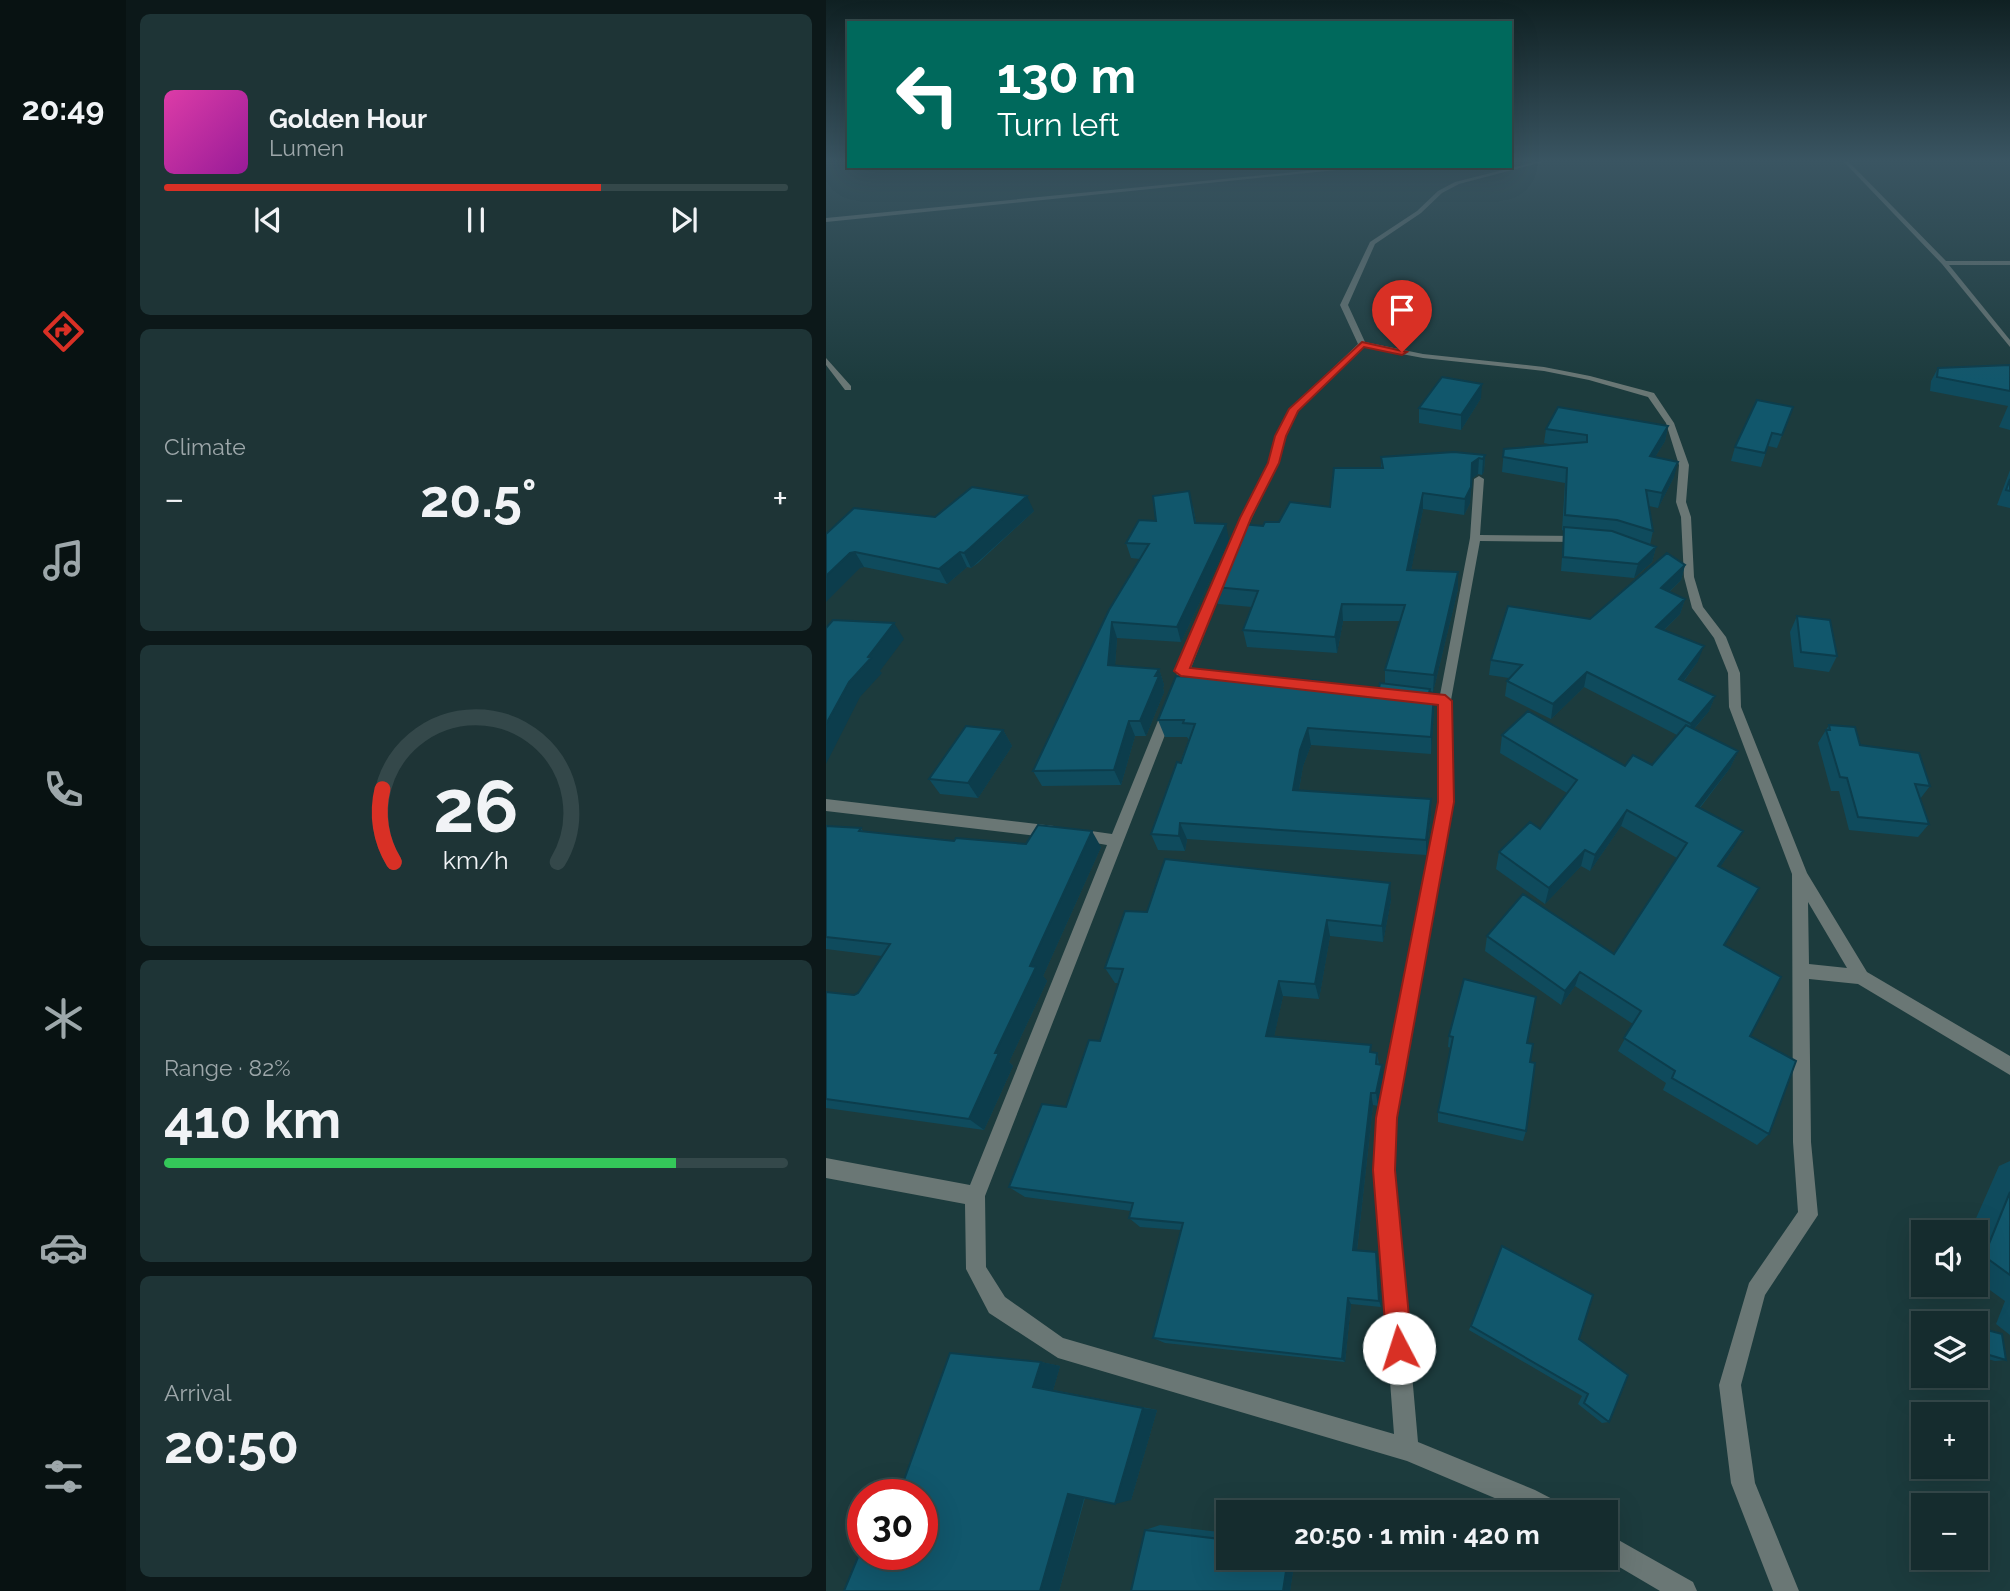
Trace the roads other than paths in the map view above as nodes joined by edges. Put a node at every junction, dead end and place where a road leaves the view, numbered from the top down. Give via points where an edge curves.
1 (1384, 235) edge
2 (1917, 235) edge
3 (1944, 263) junction
4 (2010, 263) edge
5 (1362, 344) junction
6 (2010, 345) edge
7 (826, 360) edge
8 (848, 388) dead end
9 (1479, 479) dead end
10 (1475, 538) junction
11 (1590, 539) edge
12 (1181, 671) junction
13 (1292, 684) edge
14 (826, 805) edge
15 (1114, 840) junction
16 (1800, 874) junction
17 (1803, 971) junction
18 (1861, 977) junction
19 (2010, 1066) edge
20 (826, 1168) edge
21 (975, 1196) junction
22 (1408, 1449) junction
23 (1530, 1500) edge
24 (1618, 1552) edge
25 (1684, 1591) edge
26 (1786, 1591) edge

1 - 5 street via 1372,243 1344,305
2 - 3 street
3 - 4 street
3 - 6 street
5 - 12 street via 1294,409
5 - 16 street via 1423,356 1545,369 1651,396 1670,423 1684,465 1684,574 1698,608 1720,637 1734,673 1735,708
7 - 8 street
9 - 10 street
10 - 11 street
10 - 22 street via 1438,700 1446,802 1387,1118 1384,1170
12 - 13 street
12 - 15 street
14 - 15 street
15 - 21 street
16 - 17 street
16 - 18 street
17 - 18 street
17 - 26 street via 1802,1142 1808,1215 1756,1290 1730,1385 1743,1483
18 - 19 street
20 - 21 street
21 - 22 street via 976,1269 997,1305 1058,1347
22 - 23 street
24 - 25 street

